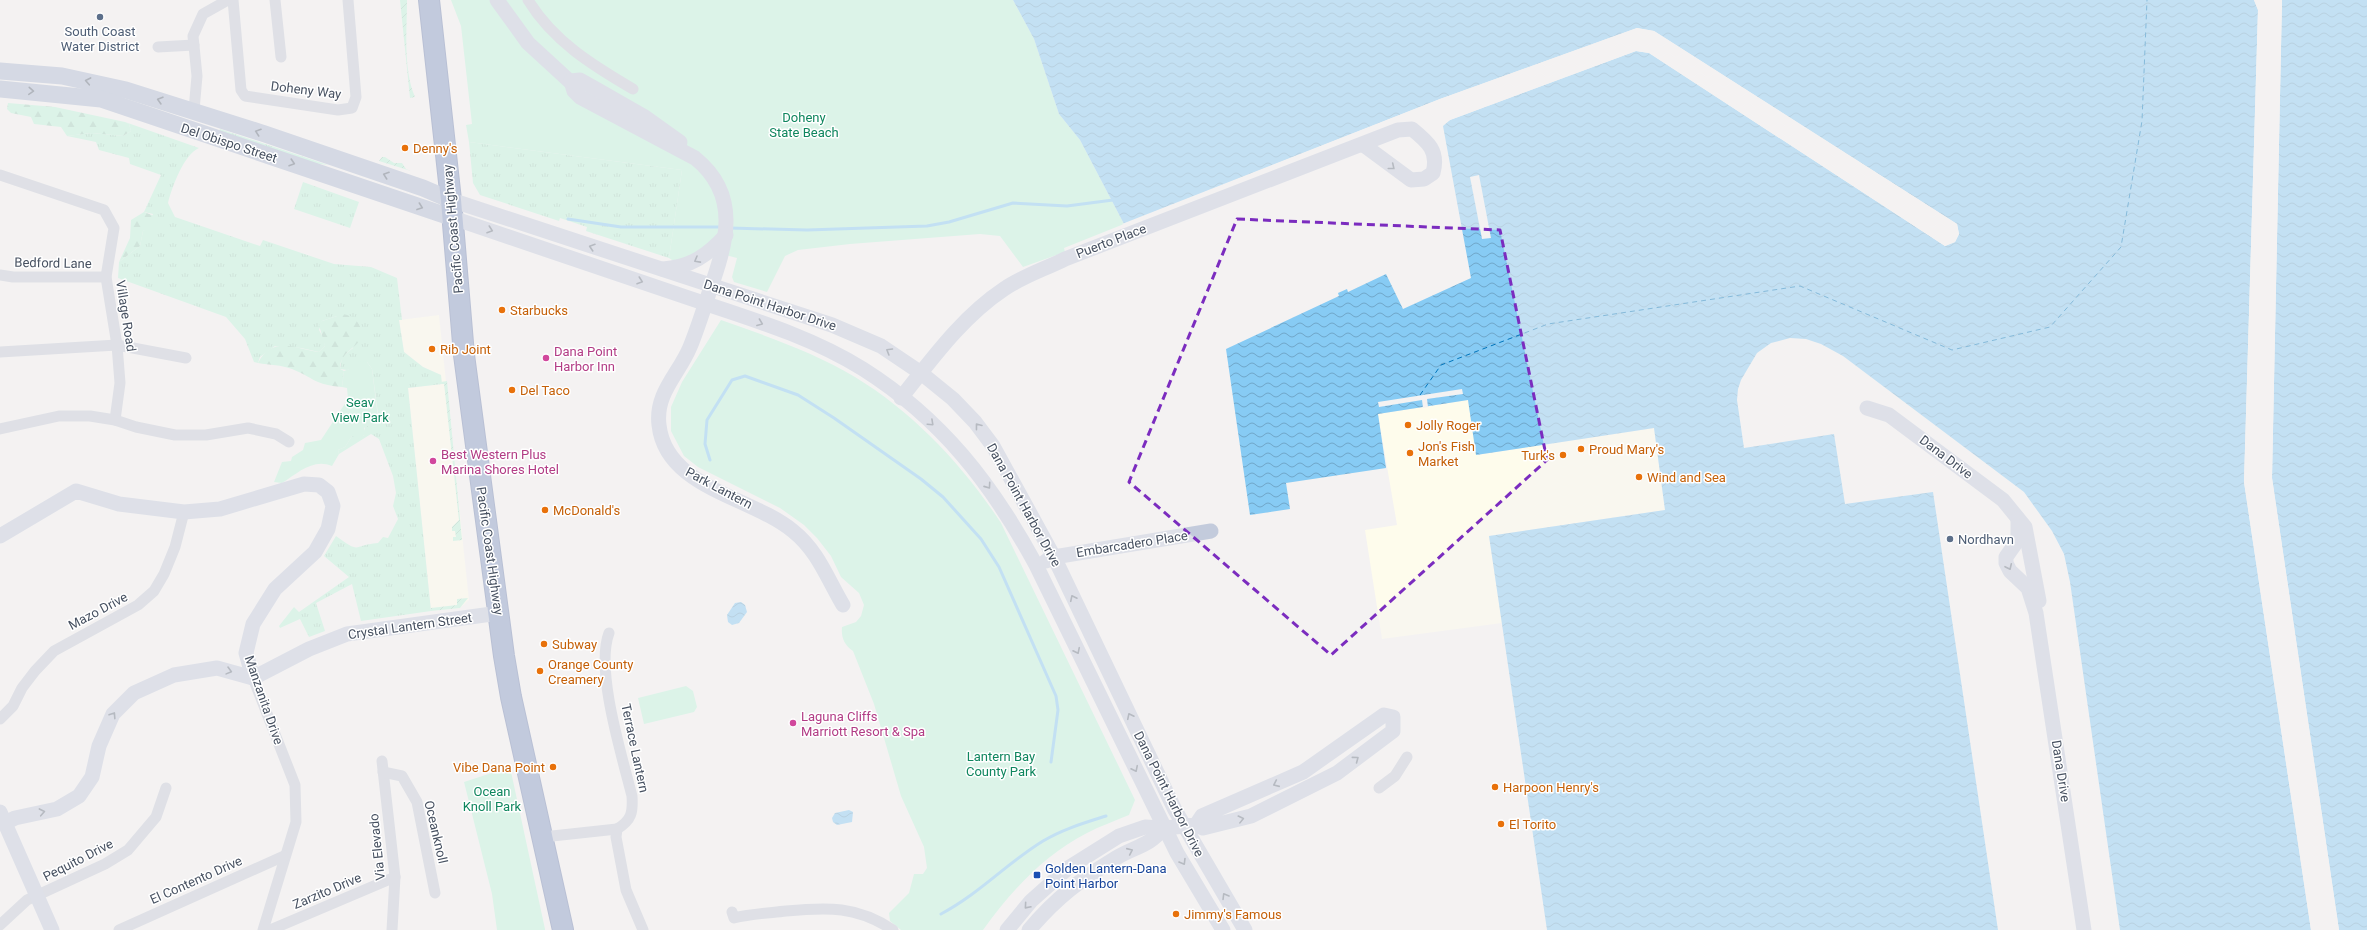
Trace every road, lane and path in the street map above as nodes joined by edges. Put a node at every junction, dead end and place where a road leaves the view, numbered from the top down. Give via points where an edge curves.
1 (228, 0) edge
2 (233, 0) edge
3 (275, 0) edge
4 (348, 0) edge
5 (428, 0) edge
6 (497, 0) edge
7 (528, 0) edge
8 (194, 45) junction
9 (158, 47) dead end
10 (281, 57) dead end
11 (0, 71) edge
12 (571, 80) junction
13 (0, 89) edge
14 (633, 89) dead end
15 (194, 110) junction
16 (1361, 145) junction
17 (691, 152) junction
18 (0, 175) edge
19 (452, 209) junction
20 (726, 235) junction
21 (660, 269) junction
22 (0, 275) edge
23 (106, 277) junction
24 (712, 286) junction
25 (706, 303) junction
26 (117, 345) junction
27 (0, 352) edge
28 (186, 358) dead end
29 (921, 372) junction
30 (901, 398) junction
31 (1867, 408) dead end
32 (115, 420) junction
33 (0, 429) edge
34 (289, 442) dead end
35 (184, 512) junction
36 (2018, 518) junction
37 (1211, 531) dead end
38 (0, 536) edge
39 (1054, 557) junction
40 (1036, 565) junction
41 (843, 605) dead end
42 (499, 613) junction
43 (2036, 613) junction
44 (609, 633) dead end
45 (253, 678) junction
46 (0, 719) edge
47 (1407, 757) dead end
48 (382, 760) dead end
49 (383, 772) junction
50 (1299, 774) junction
51 (166, 788) dead end
52 (1379, 788) dead end
53 (1305, 789) junction
54 (2, 820) edge
55 (1190, 825) junction
56 (617, 828) junction
57 (1164, 828) junction
58 (543, 837) junction
59 (284, 856) junction
60 (395, 877) junction
61 (435, 893) dead end
62 (37, 896) junction
63 (732, 912) dead end
64 (0, 925) edge
65 (52, 930) edge
66 (120, 930) edge
67 (263, 930) edge
68 (270, 930) edge
69 (392, 930) edge
70 (563, 930) edge
71 (643, 930) edge
72 (893, 930) edge
73 (1007, 930) edge
74 (1029, 930) edge
75 (1223, 930) edge
76 (1245, 930) edge
77 (2084, 930) edge

1 - 8 street via 203,14 193,36
2 - 4 street, Doheny Way via 241,90 245,96 338,110 352,108 356,97
3 - 10 street
5 - 19 highway, Pacific Coast Highway
6 - 12 street via 528,43
7 - 14 street via 569,49
8 - 9 street
8 - 15 street via 197,76
15 -> 11 main road, Del Obispo Street via 93,82 62,76
12 - 17 street via 578,89 626,120
12 - 17 street via 580,80 645,117
13 -> 19 main road, Del Obispo Street via 101,99
19 -> 15 main road, Del Obispo Street via 422,188
16 -> 16 street, Puerto Place via 1411,180 1424,179 1433,173 1435,154 1425,139 1412,129 1392,132
16 - 29 street, Puerto Place via 1022,278 987,302 958,329
17 - 20 street via 711,174 721,192 727,214
18 - 23 street, Village Road via 104,210 114,228
21 -> 19 street, Dana Point Harbor Drive
19 -> 25 street, Dana Point Harbor Drive
19 - 42 highway, Pacific Coast Highway via 464,355
20 -> 21 street via 710,252 693,262
20 - 24 street
21 - 24 street, Dana Point Harbor Drive
22 - 23 street, Bedford Lane
23 - 26 street, Village Road
24 - 25 street, Park Lantern
29 -> 24 street, Dana Point Harbor Drive via 881,346 855,334
25 -> 30 street, Dana Point Harbor Drive via 826,350 862,369
25 - 41 street, Park Lantern via 690,348 662,398 659,425 665,447 672,460 688,475 769,515 801,538 818,557
26 - 27 street
26 - 28 street
26 - 32 street, Village Road via 120,383
29 - 30 street, Puerto Place
39 -> 29 street, Dana Point Harbor Drive via 993,446 953,399
30 -> 40 street, Dana Point Harbor Drive via 930,421 968,461 1011,519
31 - 36 street, Dana Drive via 1889,415 1900,423 2003,500
32 - 33 street via 90,416 59,416
32 - 34 street via 175,435 206,435 248,428 276,434
35 - 38 street via 119,504 76,491
35 - 45 street, Manzanita Drive via 220,509 304,484 319,485 328,492 333,506 328,529 315,552 275,589 253,624 246,653
35 - 46 street, Mazo Drive via 175,547 154,591 138,605 54,650 22,688 13,706
36 - 43 street, Dana Drive via 2028,536 2040,606
36 -> 43 street, Dana Drive via 2018,540 2006,557 2006,563 2010,571 2028,588
37 - 39 street, Embarcadero Place
39 - 40 street, Embarcadero Place
55 -> 39 street, Dana Point Harbor Drive
40 -> 57 street, Dana Point Harbor Drive
42 - 45 street, Crystal Lantern Street via 347,634 309,649
42 - 58 highway, Pacific Coast Highway via 511,697
43 - 77 street, Dana Drive
44 - 56 street, Terrace Lantern via 604,644 604,658 612,711 633,810 630,819
54 -> 45 street via 57,809 78,796 92,777 99,746 113,714 134,693 174,675 217,668
45 - 59 street, Manzanita Drive via 295,785 296,822
47 - 52 street via 1395,776
48 - 49 street, Via Elevado
49 - 60 street, Via Elevado
49 - 61 street, Oceanknoll via 402,776 417,802
50 - 53 street
53 -> 50 street via 1337,773 1393,731 1393,717 1384,715
50 -> 55 street via 1202,816
51 - 62 street, Pequito Drive via 156,817 128,850 105,864
55 -> 53 street via 1203,828 1252,816
54 - 62 street
55 - 57 street
76 -> 55 street, Dana Point Harbor Drive
56 - 58 street
56 - 71 street via 620,866 626,890
57 -> 73 street via 1145,827 1119,836 1068,868 1031,901
74 -> 57 street via 1070,888 1127,852 1153,841
57 -> 75 street, Dana Point Harbor Drive
58 - 70 highway, Pacific Coast Highway
59 - 66 street, El Contento Drive
59 - 67 street, Manzanita Drive
60 - 68 street, Zarzito Drive
60 - 69 street, Via Elevado
62 - 64 street, Pequito Drive via 27,900
62 - 65 street
63 - 72 street via 734,918 830,908 859,913

